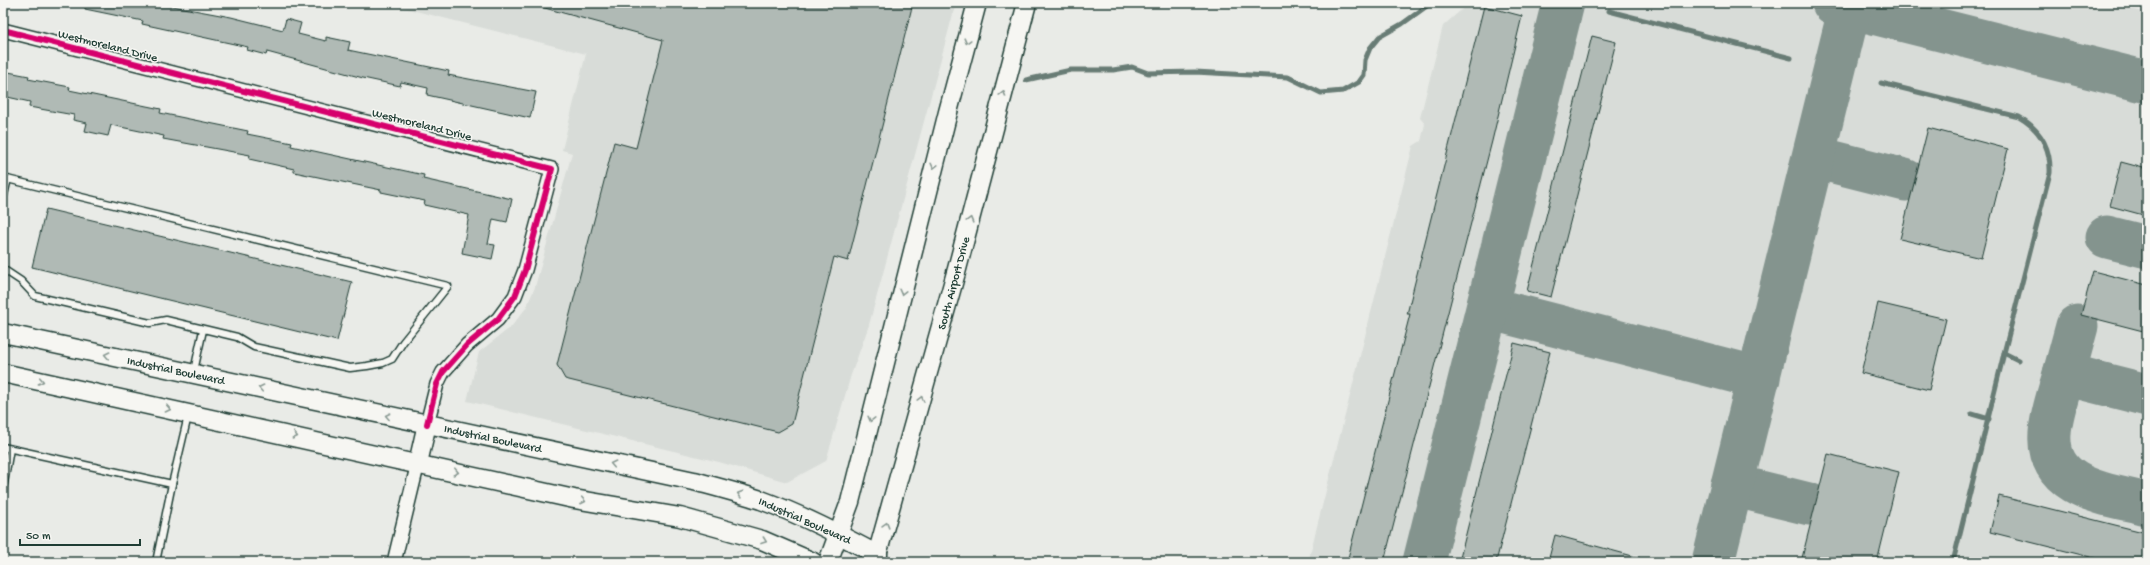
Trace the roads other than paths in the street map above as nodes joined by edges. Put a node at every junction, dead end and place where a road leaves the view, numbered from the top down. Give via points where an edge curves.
1 (977, 3) edge
2 (1027, 3) edge
3 (3, 30) edge
4 (5, 178) edge
5 (3, 200) edge
6 (3, 269) edge
7 (203, 330) junction
8 (3, 333) edge
9 (3, 373) edge
10 (193, 374) junction
11 (188, 413) junction
12 (427, 424) junction
13 (3, 447) edge
14 (10, 449) junction
15 (418, 463) junction
16 (172, 484) junction
17 (3, 489) edge
18 (838, 534) junction
19 (876, 558) edge
20 (156, 562) edge
21 (394, 562) edge
22 (813, 562) edge
23 (828, 562) edge

1 -> 18 main road via 850,502
19 -> 2 main road, South Airport Drive via 955,276
3 - 12 street, Westmoreland Drive via 552,168 525,270 514,296 498,318 467,345 443,372 437,384
4 - 5 lane
4 - 7 lane via 448,286 392,359 367,366 350,368 254,347 237,337
6 - 7 lane via 21,281 35,296 150,323 166,320
7 - 10 lane
10 -> 8 main road, Industrial Boulevard
9 -> 11 main road
12 -> 10 main road, Industrial Boulevard
11 -> 15 main road
11 - 16 lane
12 - 15 main road
18 -> 12 main road, Industrial Boulevard via 783,509 734,492 674,476
13 - 14 lane
14 - 16 lane
14 - 17 lane
15 - 21 street
15 -> 22 main road via 574,499 698,521 762,540
16 - 20 lane
18 - 19 main road, Industrial Boulevard
18 - 23 main road

